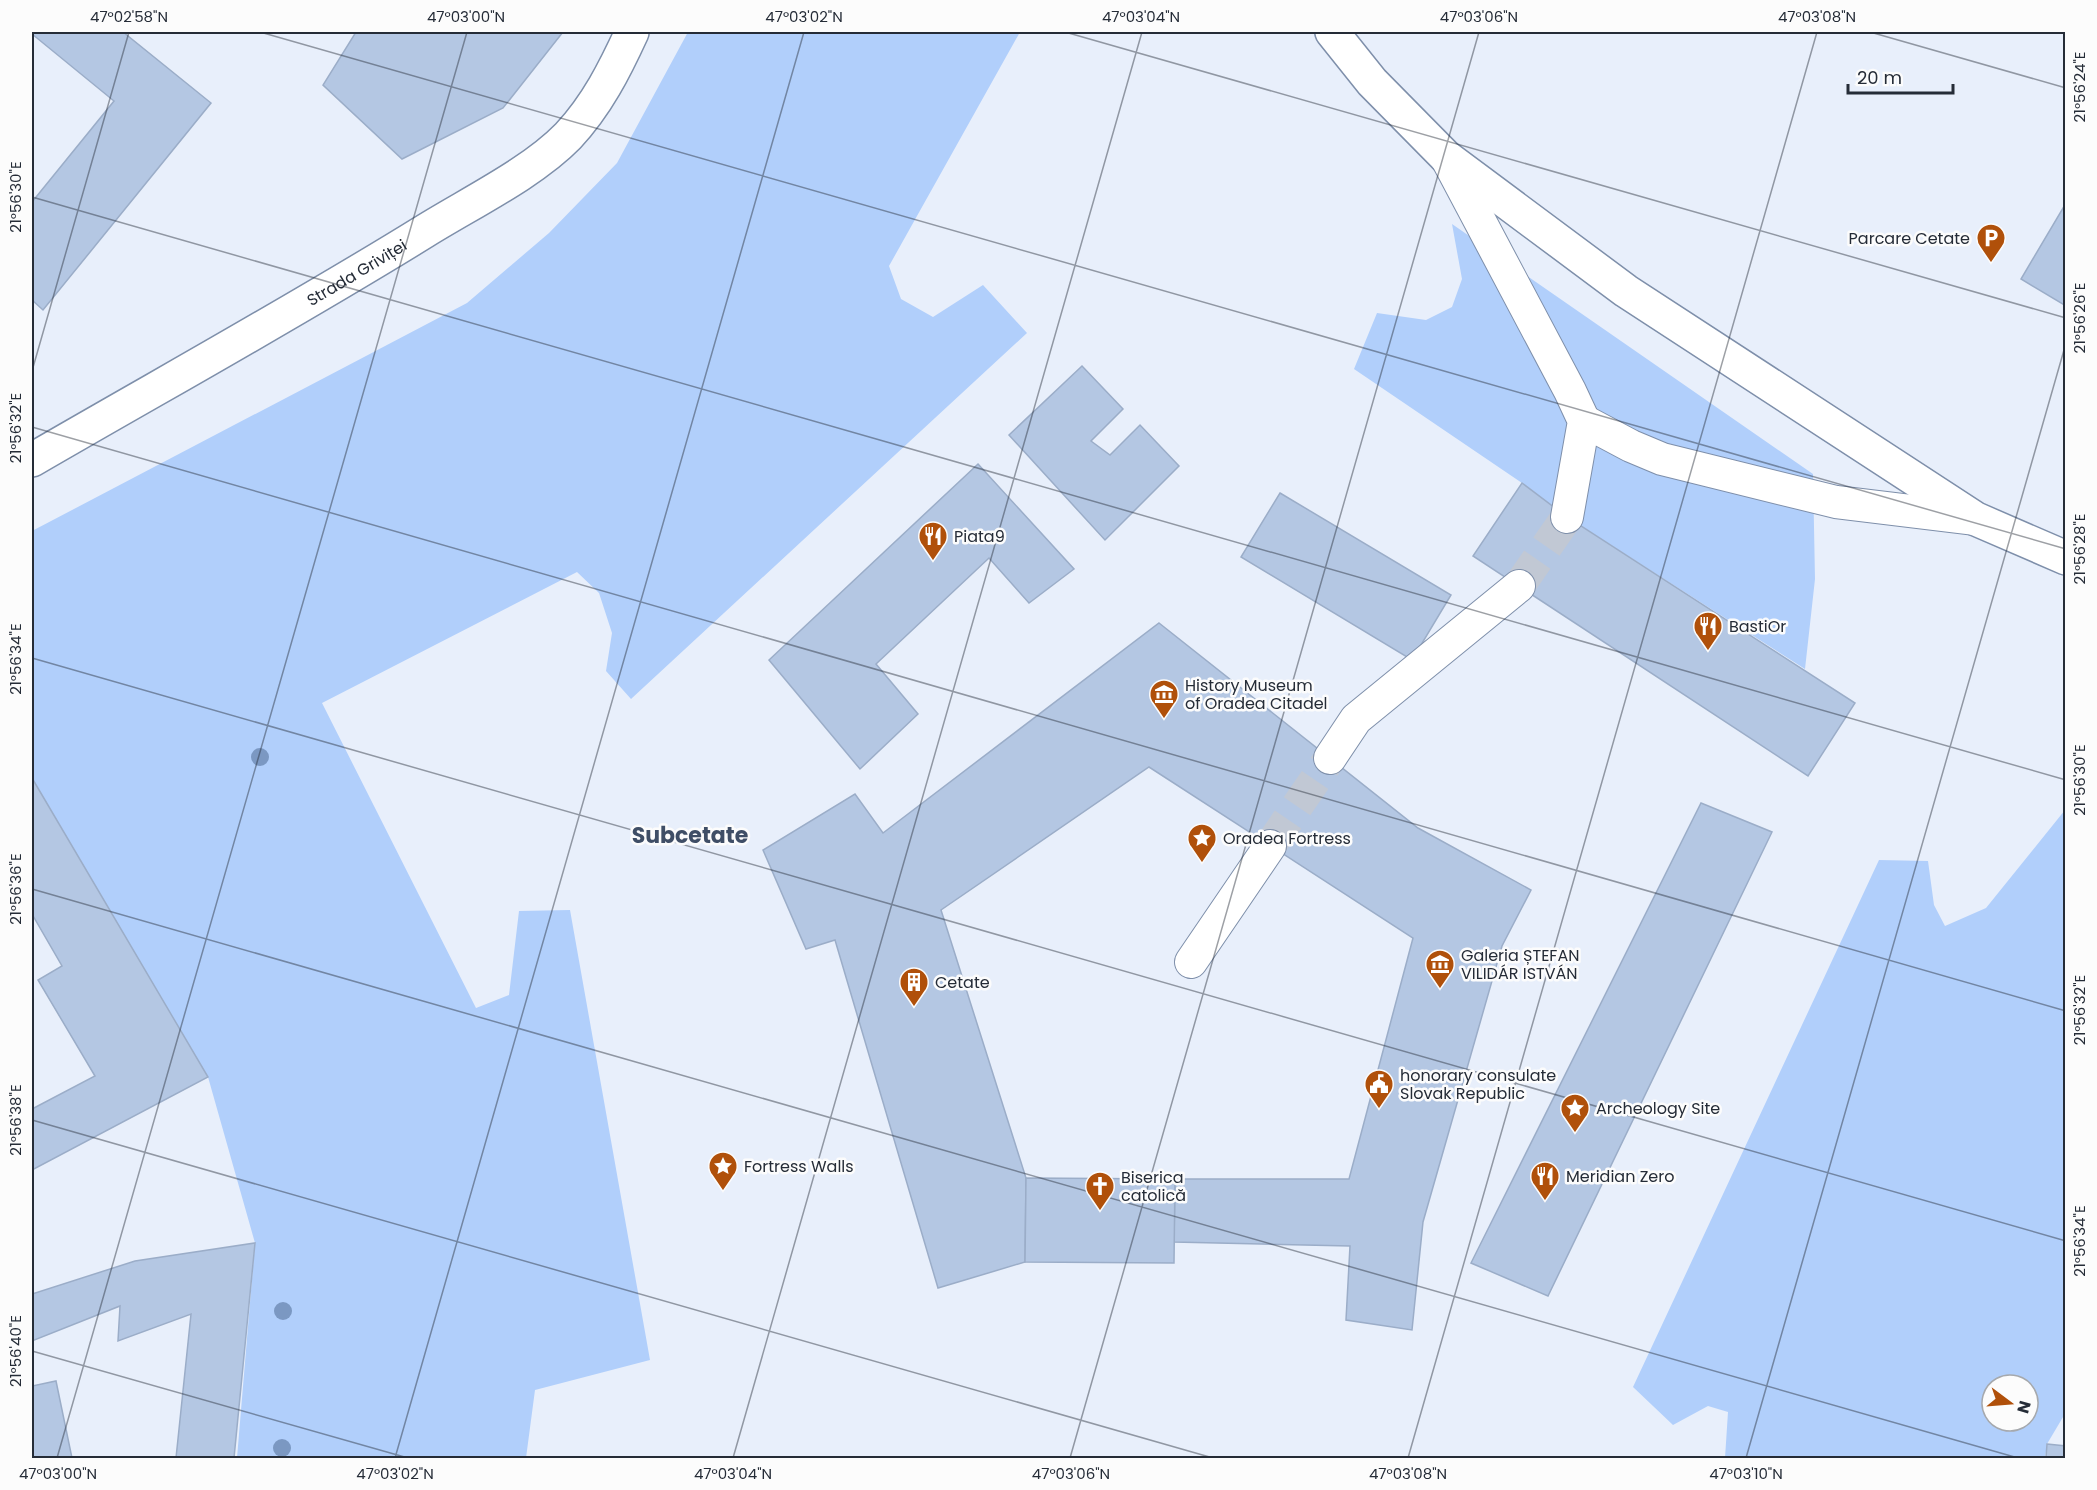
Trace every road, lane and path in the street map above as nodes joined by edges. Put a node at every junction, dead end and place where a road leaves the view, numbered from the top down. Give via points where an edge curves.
1 (633, 32) edge
2 (1332, 32) edge
3 (1446, 157) junction
4 (1584, 421) junction
5 (32, 460) edge
6 (1567, 517) tunnel mouth
7 (1976, 519) junction
8 (2066, 558) edge
9 (1519, 586) tunnel mouth
10 (1330, 758) tunnel mouth
11 (1270, 846) tunnel mouth
12 (1191, 962) dead end

1 - 5 street, Strada Griviței via 589,112 546,156
2 - 3 street via 1371,82
3 - 4 street
3 - 7 street via 1626,291
4 - 6 street
4 - 7 street via 1662,459 1836,502
7 - 8 street
9 - 10 street via 1356,719
11 - 12 street

